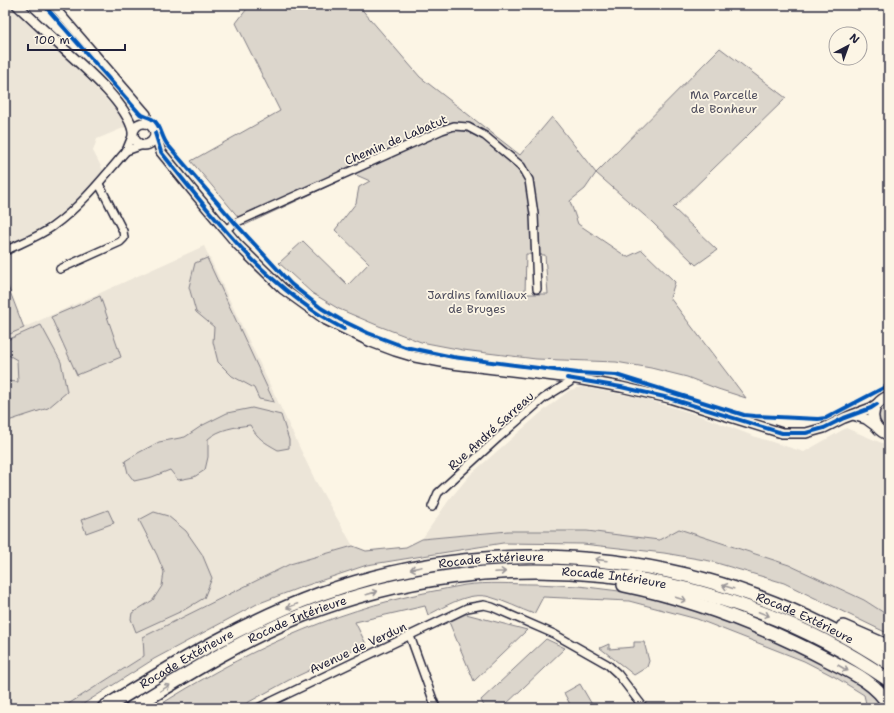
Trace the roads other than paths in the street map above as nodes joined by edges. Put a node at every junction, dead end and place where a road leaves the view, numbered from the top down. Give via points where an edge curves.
1 (17, 5) edge
2 (53, 5) edge
3 (122, 108) junction
4 (146, 123) junction
5 (133, 132) junction
6 (155, 133) junction
7 (144, 145) junction
8 (126, 151) junction
9 (161, 152) junction
10 (99, 184) junction
11 (225, 230) junction
12 (5, 251) edge
13 (60, 269) dead end
14 (537, 289) dead end
15 (571, 378) junction
16 (889, 396) edge
17 (877, 404) junction
18 (851, 415) junction
19 (877, 427) junction
20 (889, 435) edge
21 (432, 507) dead end
22 (538, 571) junction
23 (756, 596) junction
24 (410, 636) junction
25 (889, 647) edge
26 (889, 663) edge
27 (889, 680) edge
28 (889, 706) edge
29 (104, 708) edge
30 (132, 708) edge
31 (258, 708) edge
32 (436, 708) edge
33 (644, 708) edge

1 - 3 street via 85,68
2 - 4 street via 147,114
3 - 4 street
3 - 5 street via 131,122
4 - 5 street via 137,126
4 - 6 street via 152,126
5 - 7 street via 137,142
5 - 8 street
6 - 7 street via 153,139
6 - 9 street
7 - 8 street
7 - 9 street
8 - 10 street
9 - 11 street
10 - 12 street via 52,227
10 - 13 street via 123,231 124,238
11 - 14 street, Chemin de Labatut via 235,223 442,130 454,126 468,126 485,136 521,166 529,180 534,214
11 - 15 street via 283,290 326,320 371,342 432,361
15 - 18 street via 669,398 782,433 818,429
15 - 21 street, Rue André Sarreau via 570,382 534,406 438,493
16 - 17 main road
17 - 18 street
17 - 19 main road via 873,415
18 - 19 street via 866,419
19 - 20 main road
22 -> 27 highway, Rocade Intérieure via 629,577 716,597 760,612 814,636
22 -> 28 highway via 655,592 730,616 809,649 842,667 876,690
30 -> 22 highway, Rocade Intérieure via 263,633 304,615 418,581 483,572
23 - 25 highway via 824,618
23 - 26 highway, Rocade Extérieure via 853,641
23 -> 29 highway, Rocade Extérieure via 663,570 581,558 511,557 432,564 343,587 263,618 194,654
24 - 31 street, Avenue de Verdun
24 - 32 street
24 - 33 street, Avenue de Verdun via 467,608 484,605 492,607 546,630 607,664

